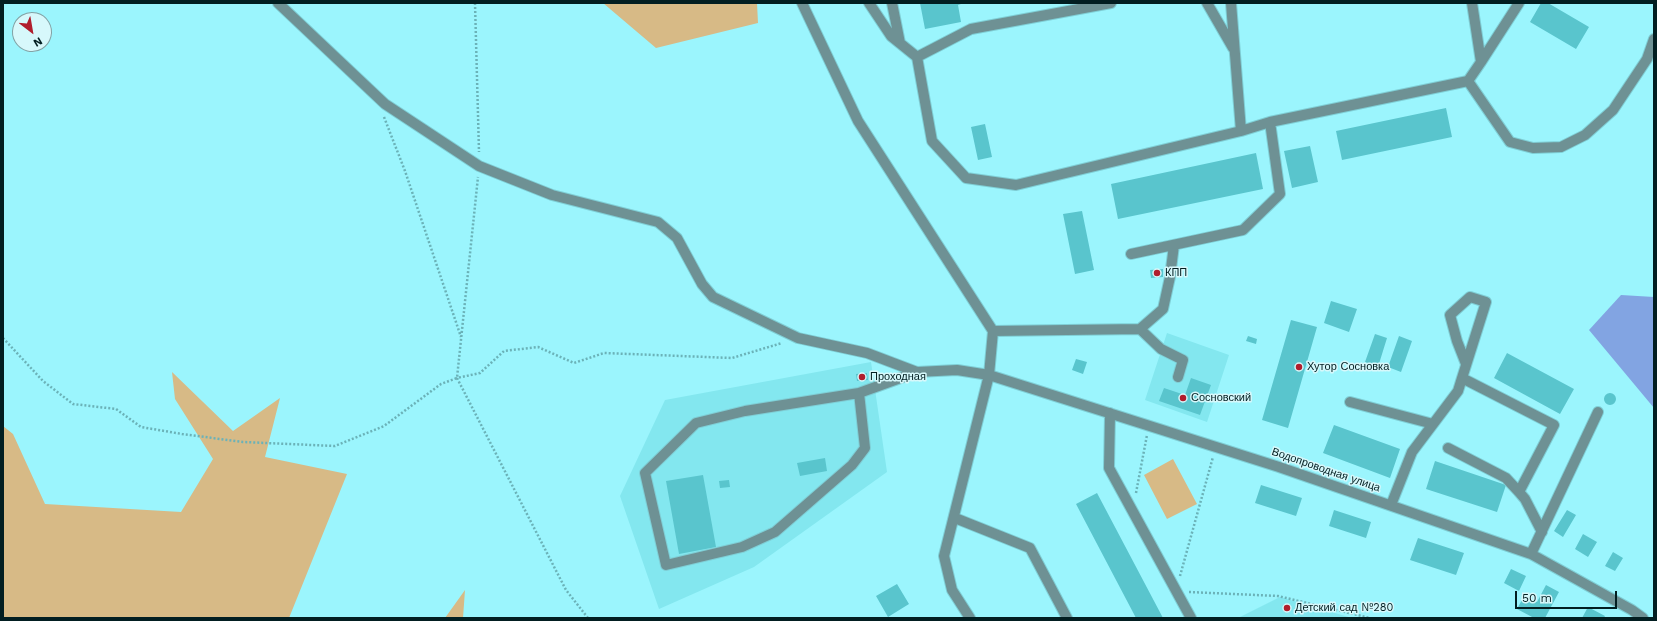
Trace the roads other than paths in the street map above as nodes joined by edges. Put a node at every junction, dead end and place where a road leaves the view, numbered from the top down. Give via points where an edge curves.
1 (278, 3) edge
2 (802, 3) edge
3 (869, 3) edge
4 (892, 3) edge
5 (1111, 3) edge
6 (1207, 3) edge
7 (1231, 3) edge
8 (1472, 3) edge
9 (1519, 3) edge
10 (1654, 38) edge
11 (900, 43) junction
12 (1235, 51) junction
13 (917, 57) junction
14 (1481, 62) junction
15 (1468, 81) junction
16 (1270, 122) junction
17 (1241, 131) junction
18 (1174, 245) junction
19 (1130, 254) dead end
20 (1140, 329) junction
21 (993, 331) junction
22 (1466, 364) junction
23 (917, 372) junction
24 (988, 375) junction
25 (1178, 377) dead end
26 (1462, 378) junction
27 (859, 393) junction
28 (1350, 402) dead end
29 (1598, 412) dead end
30 (1110, 413) junction
31 (1433, 424) junction
32 (1448, 448) dead end
33 (1519, 492) junction
34 (1391, 505) junction
35 (955, 518) junction
36 (1542, 532) junction
37 (1531, 554) junction
38 (970, 618) edge
39 (1067, 618) edge
40 (1191, 618) edge
41 (1643, 618) edge

1 - 23 street via 385,104 479,166 552,195 658,222 677,238 702,284 714,297 798,338 867,353
2 - 21 street via 858,121
3 - 11 street via 891,36
4 - 11 street
5 - 13 street via 971,29
6 - 12 street
7 - 12 street
8 - 14 street
9 - 14 street
10 - 15 street via 1647,59 1613,110 1585,135 1561,147 1533,148 1510,142
11 - 13 street
12 - 17 street
13 - 17 street via 932,141 966,178 1016,185
14 - 15 street
15 - 16 street
16 - 17 street
16 - 18 street via 1280,194 1243,230
18 - 19 street
18 - 20 street via 1163,309
20 - 21 street
20 - 25 street via 1162,349 1183,360
21 - 24 street
22 - 22 street via 1450,315 1470,297 1486,302
22 - 26 street
23 - 24 street, Водопроводная улица via 957,370
23 - 27 street
24 - 30 street, Водопроводная улица
24 - 35 street
26 - 31 street via 1458,391
26 - 33 street via 1554,424
27 - 27 street via 865,448 852,465 775,532 742,547 666,565 645,473 696,423 745,411
28 - 31 street
29 - 36 street
30 - 34 street, Водопроводная улица
30 - 40 street via 1109,468
31 - 34 street via 1412,452
32 - 33 street via 1506,478
33 - 36 street
34 - 37 street, Водопроводная улица
35 - 38 street via 944,556 952,590
35 - 39 street via 1030,548
36 - 37 street
37 - 41 street, Водопроводная улица

